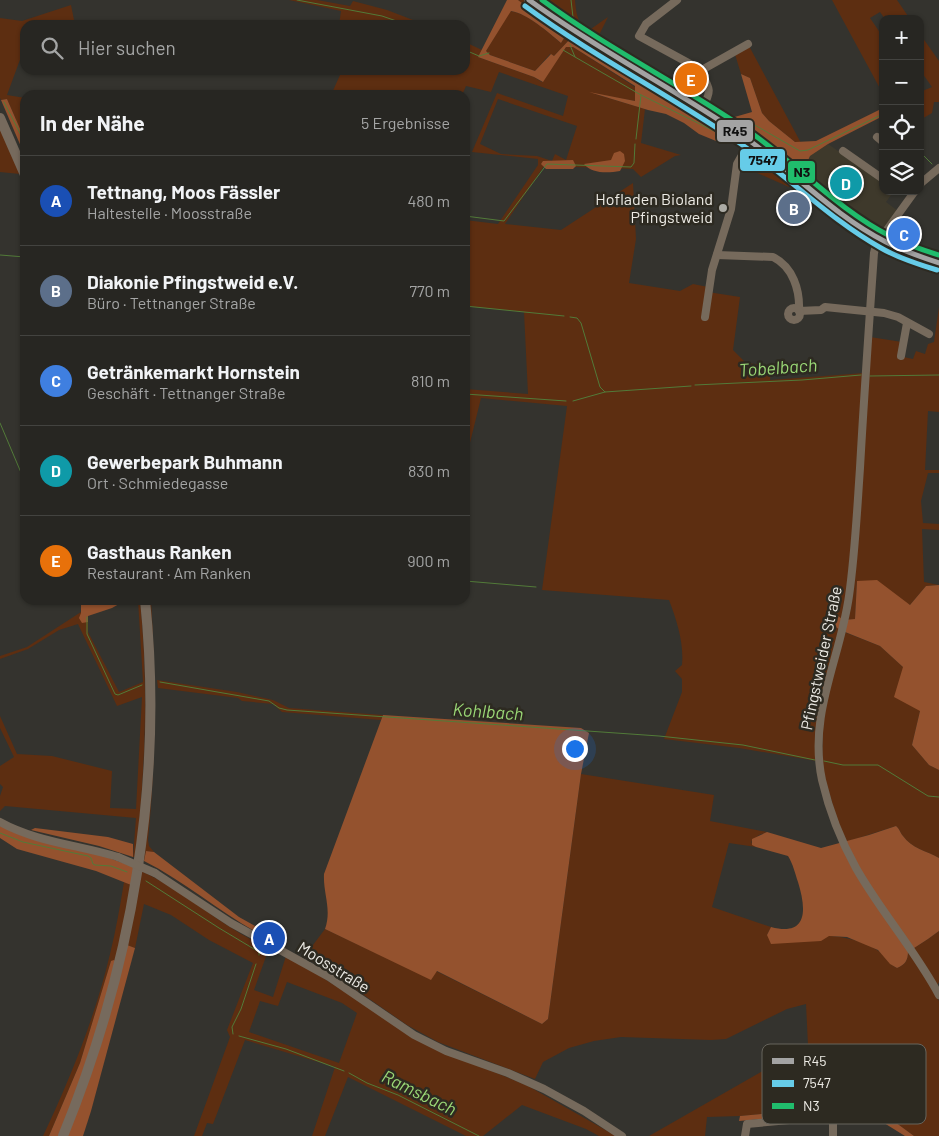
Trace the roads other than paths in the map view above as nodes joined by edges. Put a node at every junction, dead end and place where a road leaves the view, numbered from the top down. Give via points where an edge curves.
1 (529, 0) edge
2 (677, 0) edge
3 (748, 44) dead end
4 (700, 70) junction
5 (701, 110) junction
6 (0, 118) edge
7 (750, 141) junction
8 (843, 152) dead end
9 (20, 164) edge
10 (939, 168) edge
11 (879, 176) edge
12 (924, 178) edge
13 (910, 195) edge
14 (880, 238) junction
15 (717, 255) junction
16 (939, 263) edge
17 (870, 312) junction
18 (706, 316) dead end
19 (907, 323) junction
20 (929, 334) dead end
21 (901, 356) dead end
22 (145, 605) edge
23 (0, 822) edge
24 (939, 995) edge
25 (762, 1123) edge
26 (64, 1136) edge
27 (622, 1136) edge
28 (745, 1136) edge

1 - 5 main road via 595,47
2 - 4 street via 646,24 639,36
3 - 4 street
4 - 5 street via 710,88
5 - 7 main road
6 - 9 main road
7 - 14 main road via 856,224
7 - 15 street via 737,164 731,209
8 - 11 street
10 - 12 street
13 - 14 street
14 - 16 main road
14 - 17 street, Pfingstweider Straße via 874,253
15 - 17 street via 777,259 798,287 799,311 825,307
15 - 18 street via 709,284
17 - 19 street via 898,317
17 - 24 street, Pfingstweider Straße via 849,598 819,720 818,746 822,781 836,825 855,867 918,958
19 - 20 street
19 - 21 street
22 - 26 main road via 150,725 137,871 124,945 104,1021
23 - 27 street, Moosstraße, bridge via 35,837 118,857 155,873 231,923 329,977 409,1032 446,1051 544,1089
25 - 28 street via 746,1124

